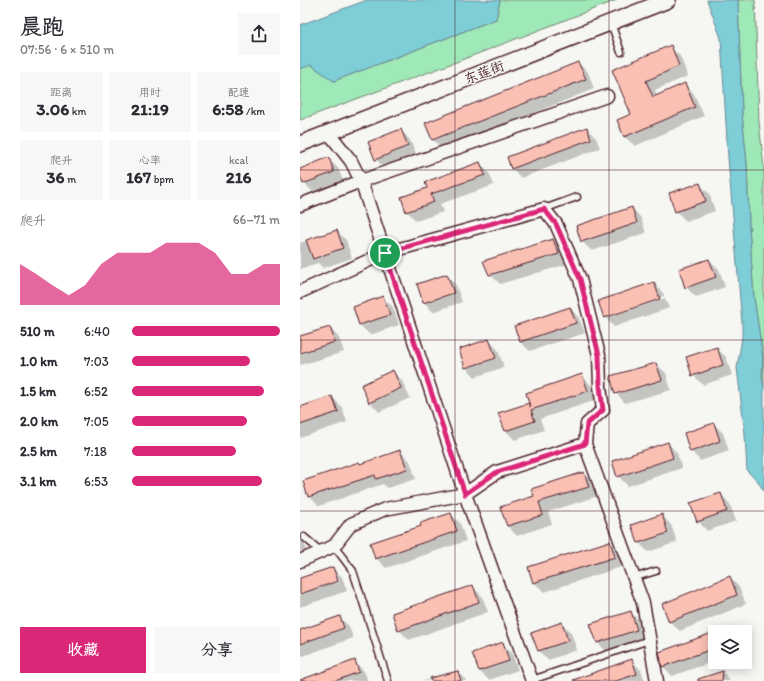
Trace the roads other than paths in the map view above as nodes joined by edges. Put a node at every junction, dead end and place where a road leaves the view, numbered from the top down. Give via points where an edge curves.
1 (668, 0) edge
2 (611, 22) junction
3 (621, 52) dead end
4 (607, 96) dead end
5 (329, 133) junction
6 (300, 144) edge
7 (361, 181) junction
8 (577, 197) dead end
9 (300, 205) edge
10 (544, 209) junction
11 (385, 253) junction
12 (300, 292) edge
13 (585, 444) junction
14 (465, 494) junction
15 (304, 537) dead end
16 (334, 546) junction
17 (300, 561) edge
18 (656, 571) dead end
19 (633, 578) junction
20 (649, 640) junction
21 (388, 681) edge
22 (532, 681) edge
23 (657, 681) edge

1 - 2 street, 东莲街
2 - 3 lane
2 - 5 street, 东莲街
4 - 7 street
5 - 6 street, 东莲街
5 - 7 street via 351,161
7 - 9 street
7 - 11 street
8 - 10 lane
10 - 11 street
10 - 13 street via 556,224 580,279 599,355 603,410 587,424
11 - 12 street
11 - 14 street
13 - 14 street via 497,472
13 - 19 street
14 - 16 street via 384,509 351,524
14 - 22 street
15 - 16 lane via 318,549
16 - 17 street
16 - 21 lane via 353,571
18 - 19 lane
19 - 20 street via 643,604
20 - 22 lane
20 - 23 street

